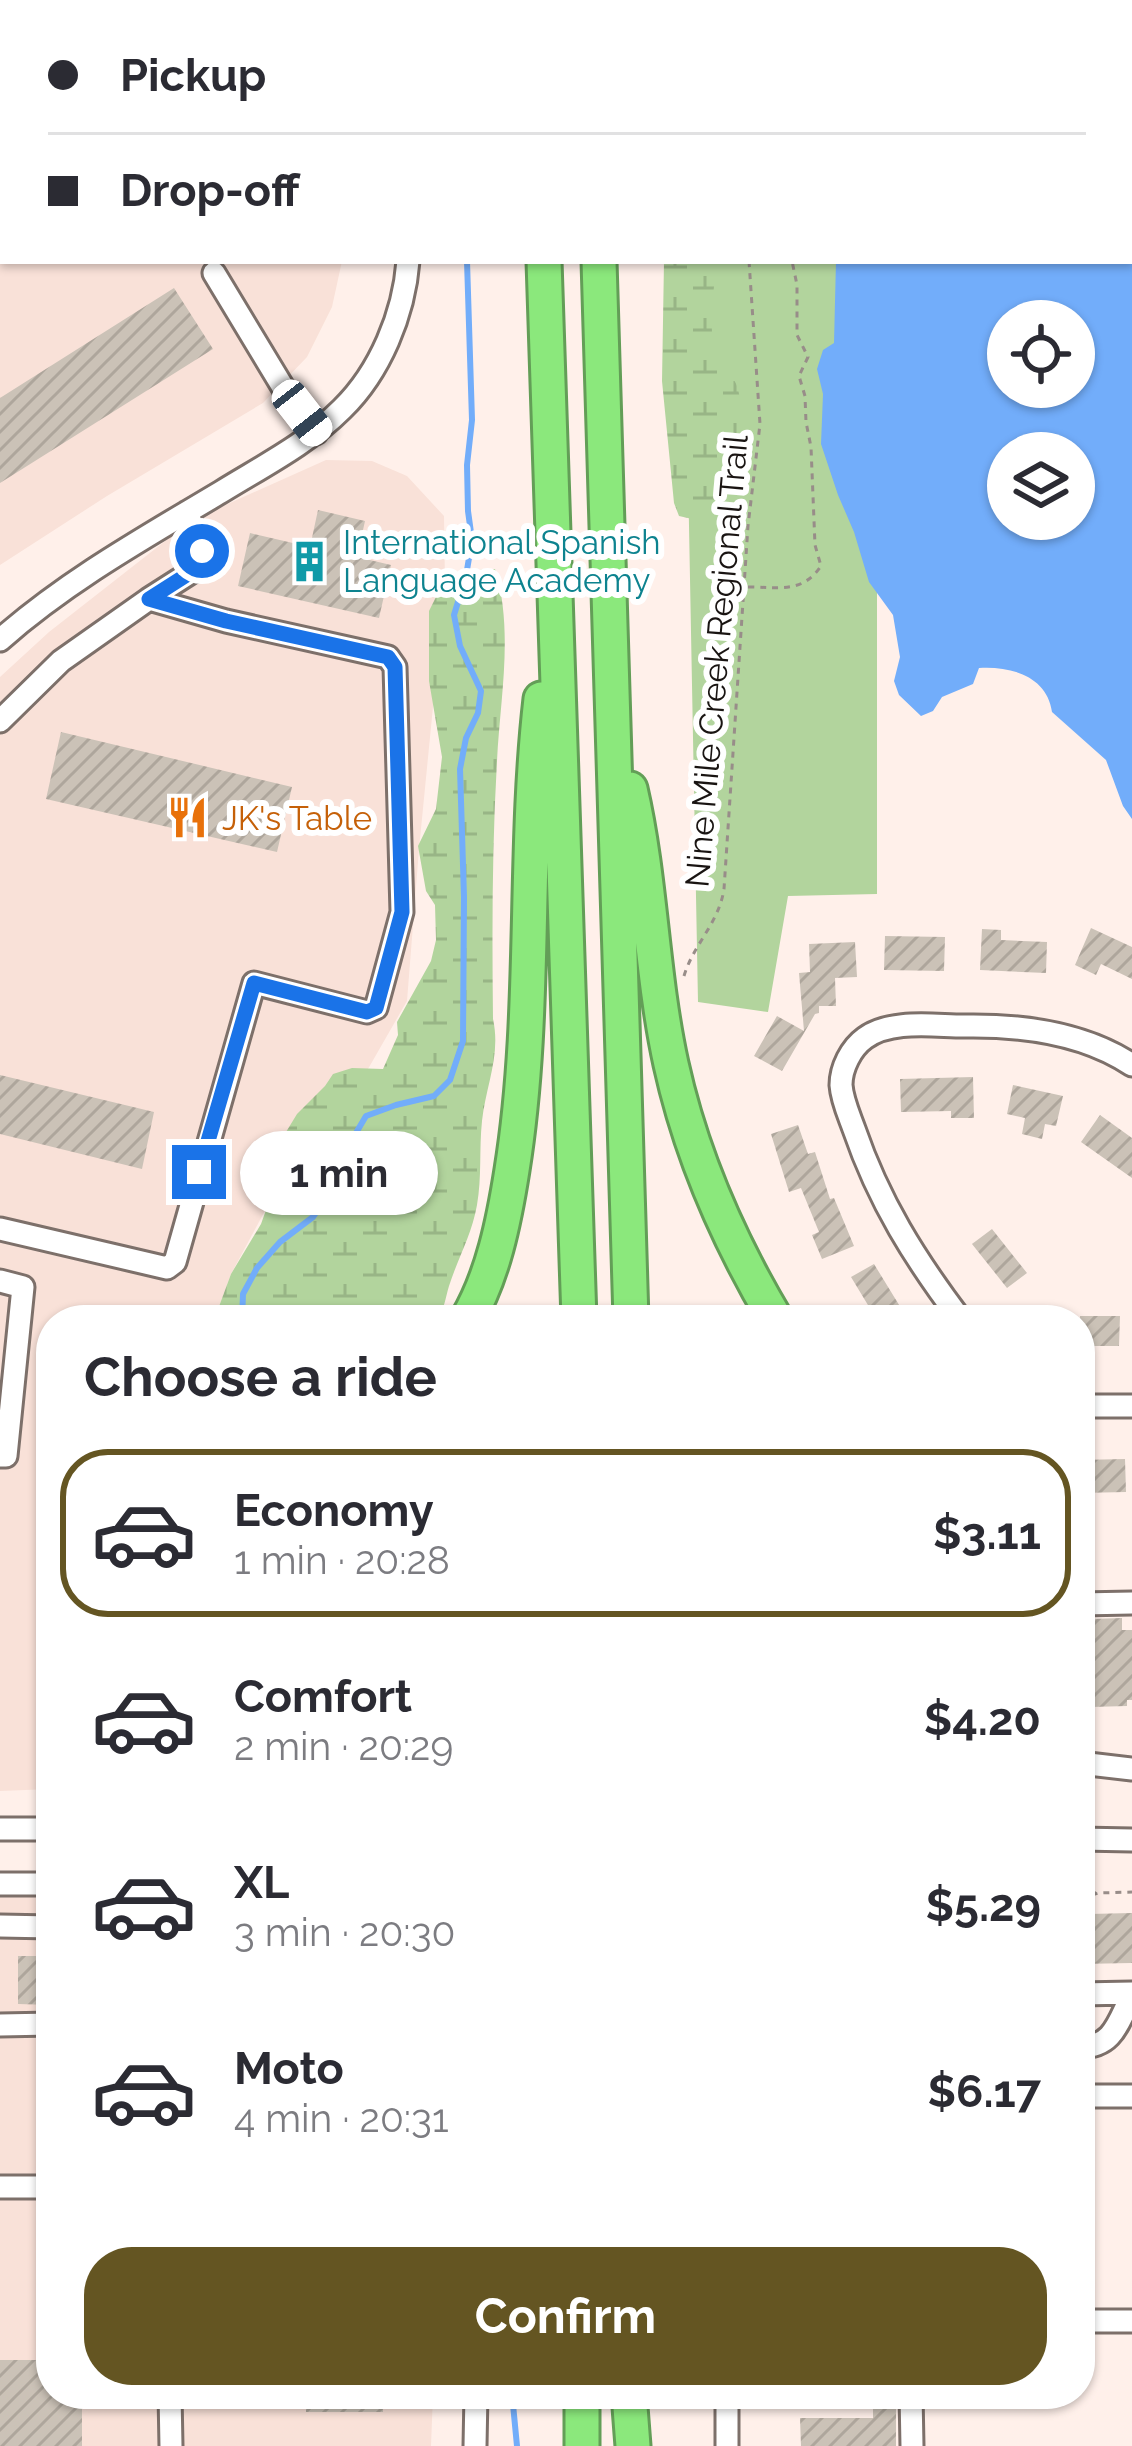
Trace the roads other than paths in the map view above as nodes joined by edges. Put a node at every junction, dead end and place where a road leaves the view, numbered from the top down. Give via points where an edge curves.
1 (408, 264) edge
2 (544, 264) edge
3 (599, 264) edge
4 (214, 273) dead end
5 (316, 433) junction
6 (187, 512) junction
7 (554, 578) junction
8 (149, 599) junction
9 (0, 640) edge
10 (613, 716) junction
11 (0, 721) edge
12 (1132, 1065) edge
13 (0, 1229) edge
14 (0, 1281) edge
15 (473, 1305) edge
16 (578, 1305) edge
17 (631, 1305) edge
18 (767, 1305) edge
19 (950, 1305) edge
20 (1095, 1406) edge
21 (1132, 1406) edge
22 (0, 1456) edge
23 (1132, 1603) edge
24 (1095, 1604) edge
25 (1095, 1764) edge
26 (1132, 1768) edge
27 (0, 1829) edge
28 (36, 1829) edge
29 (1095, 1839) edge
30 (1132, 1840) edge
31 (0, 1884) edge
32 (36, 1884) edge
33 (0, 1926) edge
34 (36, 1927) edge
35 (1095, 1994) edge
36 (1132, 1994) edge
37 (36, 2024) edge
38 (0, 2025) edge
39 (1095, 2047) edge
40 (1095, 2096) edge
41 (1132, 2096) edge
42 (0, 2187) edge
43 (36, 2187) edge
44 (1095, 2321) edge
45 (1132, 2321) edge
46 (170, 2409) edge
47 (476, 2409) edge
48 (582, 2409) edge
49 (629, 2409) edge
50 (727, 2409) edge
51 (911, 2409) edge
52 (171, 2446) edge
53 (476, 2446) edge
54 (582, 2446) edge
55 (630, 2446) edge
56 (727, 2446) edge
57 (912, 2446) edge

1 - 5 street via 394,326 374,367
2 - 7 highway
3 - 10 highway
4 - 5 street
5 - 6 street
6 - 8 street via 202,551 196,569
6 - 9 street via 81,575
7 - 15 highway via 538,724 517,1137 492,1260
7 - 16 highway
8 - 11 street via 61,661
8 - 13 street via 388,657 395,667 402,912 394,947 376,1008 367,1012 254,983 175,1262 166,1268
10 - 17 highway
10 - 18 highway via 642,842 671,1063 718,1210
12 - 19 street via 1077,1040 985,1025 880,1030 851,1053 841,1089 867,1166 894,1223
14 - 22 street via 23,1287
20 - 21 street
23 - 24 street
25 - 26 street
27 - 28 street
29 - 30 street
31 - 32 street
33 - 34 street
35 - 36 street
36 - 39 street via 1109,2038
37 - 38 street
40 - 41 street
42 - 43 street
44 - 45 street
46 - 52 street
47 - 53 street
48 - 54 highway
49 - 55 highway
50 - 56 street
51 - 57 street

